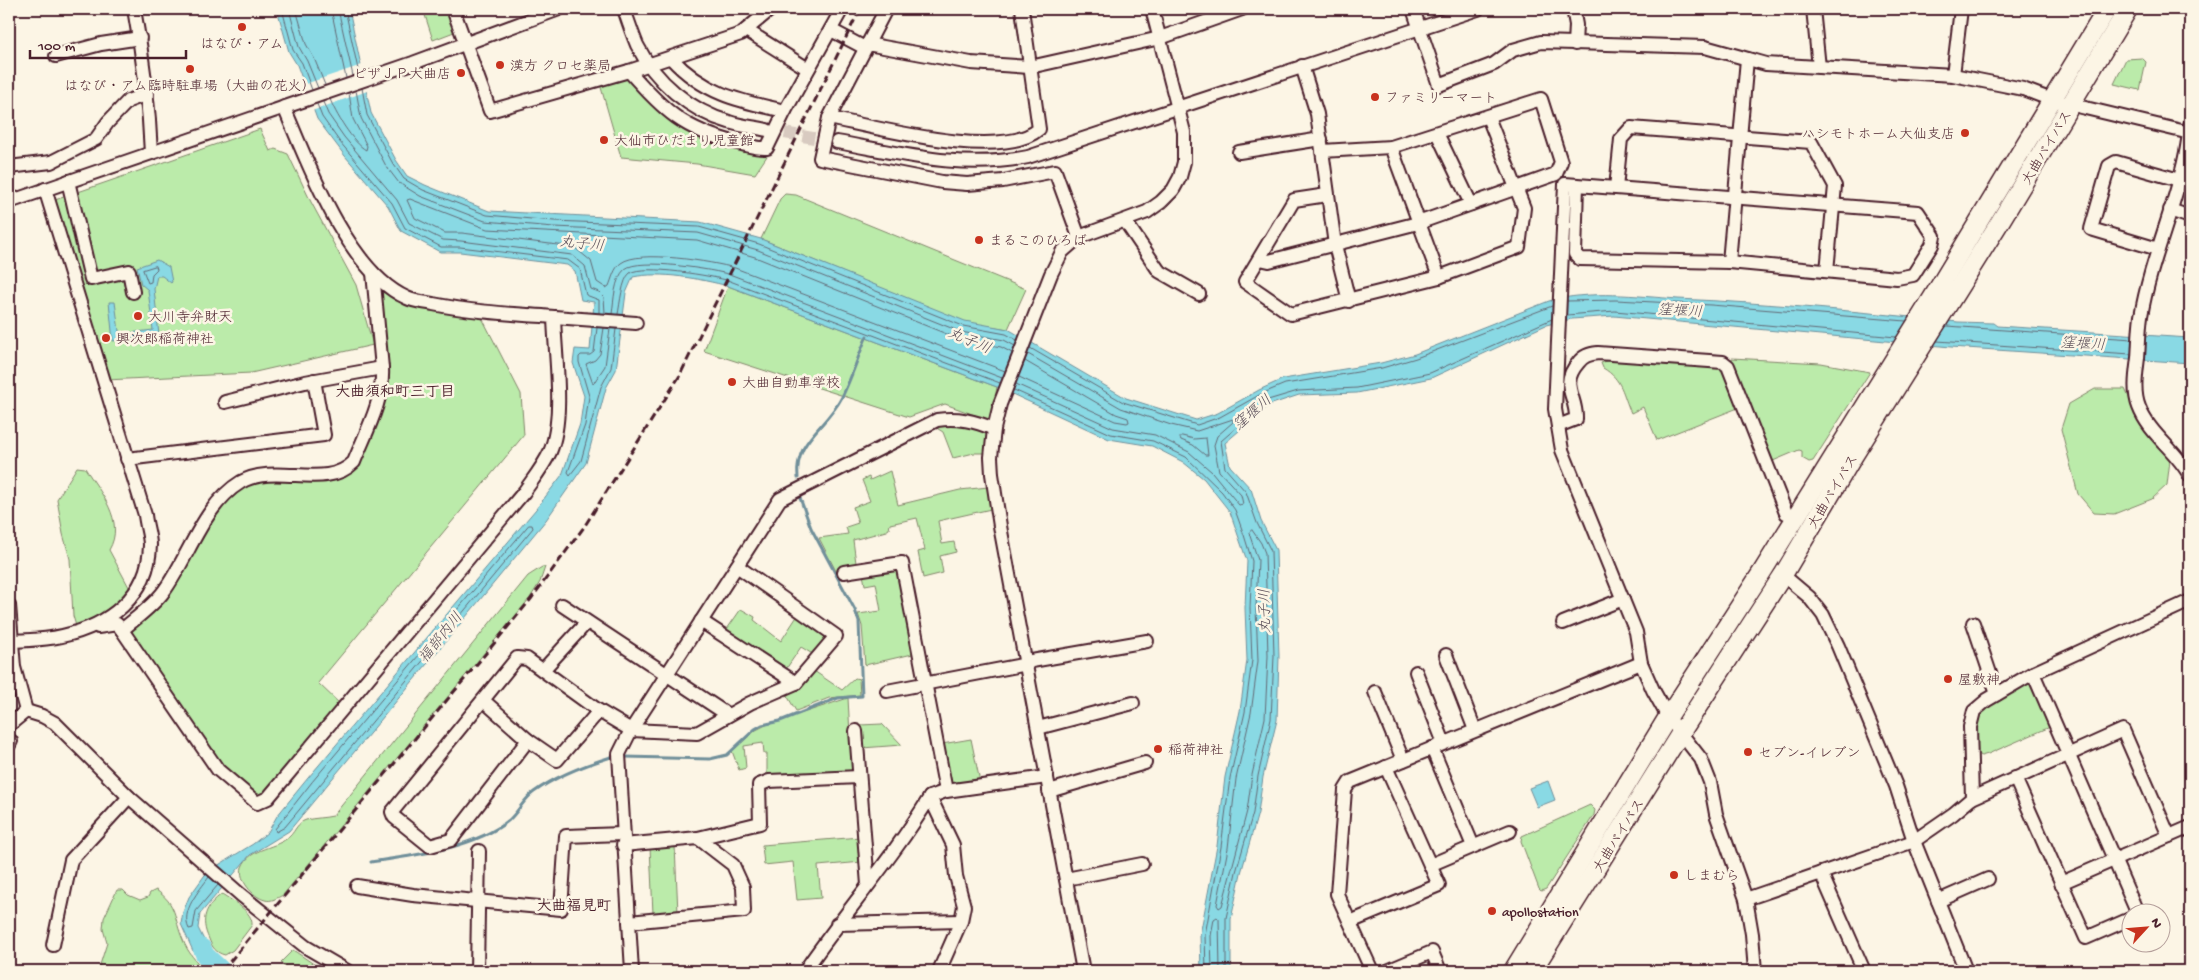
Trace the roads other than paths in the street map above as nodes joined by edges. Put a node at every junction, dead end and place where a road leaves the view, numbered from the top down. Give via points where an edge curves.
1 (134, 9) edge
2 (453, 9) edge
3 (559, 9) edge
4 (624, 9) edge
5 (771, 9) edge
6 (842, 9) edge
7 (886, 9) edge
8 (1022, 9) edge
9 (1151, 9) edge
10 (1413, 9) edge
11 (1478, 9) edge
12 (1573, 9) edge
13 (1813, 9) edge
14 (1961, 9) edge
15 (2108, 9) edge
16 (2128, 9) edge
17 (1235, 10) edge
18 (1419, 28) junction
19 (746, 30) junction
20 (831, 30) junction
21 (140, 38) junction
22 (1160, 38) junction
23 (465, 43) junction
24 (1575, 44) junction
25 (866, 46) junction
26 (56, 56) dead end
27 (670, 58) junction
28 (1747, 59) junction
29 (649, 65) junction
30 (1302, 66) junction
31 (1030, 67) junction
32 (1819, 68) junction
33 (808, 69) junction
34 (629, 71) junction
35 (1953, 75) junction
36 (147, 94) junction
37 (2052, 100) junction
38 (2072, 105) junction
39 (1178, 106) junction
40 (284, 107) junction
41 (785, 111) junction
42 (1488, 117) junction
43 (829, 118) junction
44 (766, 130) tunnel mouth
45 (2190, 130) edge
46 (1437, 133) junction
47 (1740, 138) junction
48 (837, 142) tunnel mouth
49 (1322, 145) junction
50 (1391, 147) junction
51 (1239, 152) dead end
52 (151, 153) junction
53 (9, 167) edge
54 (1556, 174) junction
55 (2179, 180) junction
56 (68, 181) junction
57 (1571, 185) junction
58 (1516, 188) junction
59 (1616, 188) junction
60 (44, 189) junction
61 (1327, 195) junction
62 (1735, 199) junction
63 (9, 202) edge
64 (1471, 204) junction
65 (1833, 205) junction
66 (2170, 210) junction
67 (2190, 217) edge
68 (1125, 221) junction
69 (1418, 223) junction
70 (1079, 237) junction
71 (1335, 245) junction
72 (2158, 249) junction
73 (1260, 259) junction
74 (1729, 262) junction
75 (1826, 270) junction
76 (373, 273) junction
77 (1439, 277) junction
78 (132, 292) dead end
79 (1199, 294) dead end
80 (1348, 301) junction
81 (554, 317) junction
82 (636, 323) dead end
83 (382, 368) junction
84 (314, 380) junction
85 (225, 402) dead end
86 (1558, 426) junction
87 (994, 429) junction
88 (127, 459) junction
89 (2190, 476) edge
90 (1786, 513) dead end
91 (737, 566) junction
92 (844, 572) dead end
93 (1783, 575) junction
94 (1623, 599) junction
95 (2190, 601) edge
96 (9, 605) edge
97 (562, 605) dead end
98 (701, 621) junction
99 (587, 622) junction
100 (1973, 623) dead end
101 (1563, 624) dead end
102 (90, 627) junction
103 (122, 630) junction
104 (12, 641) junction
105 (1147, 641) dead end
106 (1446, 655) dead end
107 (1026, 663) junction
108 (1641, 663) junction
109 (543, 670) junction
110 (1416, 672) dead end
111 (2033, 673) junction
112 (667, 674) junction
113 (796, 683) junction
114 (925, 684) junction
115 (887, 691) dead end
116 (1375, 692) dead end
117 (1997, 694) junction
118 (484, 701) junction
119 (1133, 703) dead end
120 (26, 711) junction
121 (599, 711) junction
122 (728, 715) junction
123 (1668, 717) junction
124 (9, 725) edge
125 (1038, 728) junction
126 (631, 730) junction
127 (1475, 730) junction
128 (856, 731) dead end
129 (1680, 734) junction
130 (528, 740) junction
131 (1438, 746) junction
132 (2069, 754) junction
133 (1402, 760) junction
134 (1145, 763) dead end
135 (1386, 767) junction
136 (1047, 776) junction
137 (859, 777) junction
138 (2015, 778) junction
139 (946, 791) junction
140 (1049, 791) junction
141 (129, 797) junction
142 (930, 797) junction
143 (1972, 798) junction
144 (2190, 827) edge
145 (1510, 831) dead end
146 (2169, 836) junction
147 (698, 838) junction
148 (623, 840) junction
149 (1914, 841) junction
150 (1473, 846) junction
151 (478, 852) dead end
152 (2114, 860) junction
153 (1142, 864) dead end
154 (1430, 864) junction
155 (1821, 873) junction
156 (1066, 879) junction
157 (1988, 879) dead end
158 (2061, 883) junction
159 (868, 885) junction
160 (357, 886) dead end
161 (1746, 900) junction
162 (1938, 901) junction
163 (478, 902) junction
164 (2133, 902) edge
165 (960, 921) junction
166 (629, 922) junction
167 (1350, 922) junction
168 (2122, 922) edge
169 (837, 924) junction
170 (53, 945) dead end
171 (347, 971) edge
172 (477, 971) edge
173 (632, 971) edge
174 (806, 971) edge
175 (939, 971) edge
176 (1083, 971) edge
177 (1372, 971) edge
178 (1386, 971) edge
179 (1440, 971) edge
180 (1513, 971) edge
181 (1532, 971) edge
182 (1755, 971) edge
183 (1864, 971) edge
184 (1966, 971) edge

1 - 21 street
2 - 23 street
3 - 23 street
4 - 29 street via 637,45
5 - 19 street
6 - 20 street
7 - 25 street
8 - 31 street
9 - 22 street
10 - 18 street
11 - 18 street
12 - 24 street
13 - 32 street
14 - 35 street
15 - 37 highway, 大曲バイパス
16 - 38 highway, 大曲バイパス
17 - 22 street
18 - 24 street via 1439,85 1494,64 1513,50 1541,42
18 - 30 street
19 - 27 street
19 - 33 street
20 - 25 street
20 - 33 street
21 - 26 street
21 - 36 street
22 - 31 street
22 - 39 street
23 - 34 street via 490,110
23 - 40 street
24 - 28 street via 1705,47
25 - 31 street via 971,63
25 - 43 street
27 - 29 street
27 - 41 street via 699,83 720,94
28 - 32 street via 1766,64
28 - 47 street
29 - 34 street
29 - 44 street via 663,83 694,106 728,122
30 - 39 street
30 - 49 street via 1317,114
31 - 43 street via 1039,129 1027,136 992,143 949,141
32 - 35 street
33 - 41 street
34 - 41 street via 667,112 720,139 767,148
35 - 37 street via 2023,89
36 - 52 street
36 - 53 street via 128,101 96,139 50,162
37 - 38 street
37 - 123 highway, 大曲バイパス via 1934,297
38 - 45 street
38 - 93 highway, 大曲バイパス via 1854,454
39 - 48 street via 1046,152 1000,162 943,162
39 - 68 street via 1185,149 1180,177 1161,202
40 - 52 street
40 - 76 street via 328,207
42 - 46 street
42 - 54 street via 1541,99 1561,162
42 - 58 street
43 - 70 street via 820,158 967,184 1003,181 1055,170
45 - 55 street
46 - 50 street
46 - 64 street
47 - 59 street via 1631,128 1621,139
47 - 62 street
47 - 65 street via 1811,142 1835,186
49 - 50 street
49 - 51 street
49 - 61 street
50 - 69 street
52 - 56 street
54 - 57 street
54 - 58 street
55 - 66 street
55 - 72 street via 2116,162 2109,166 2091,229
56 - 60 street
56 - 78 street via 90,279 128,271
57 - 59 street
57 - 74 street via 1575,254 1580,259
57 - 86 street via 1556,348 1555,409
58 - 64 street
58 - 77 street via 1524,208 1519,247
59 - 62 street
60 - 63 street
60 - 88 street
61 - 71 street
61 - 73 street via 1294,200
62 - 65 street
62 - 74 street
64 - 69 street
65 - 75 street
65 - 75 street via 1918,212 1934,236 1932,245 1913,275 1897,278
66 - 67 street
66 - 72 street
68 - 70 street
68 - 79 street via 1158,271
69 - 71 street
69 - 77 street
70 - 87 street via 1062,252 1039,300 1000,404
71 - 73 street via 1269,261
71 - 80 street
72 - 89 street via 2141,316 2136,400 2140,410
73 - 80 street via 1245,282 1291,314
74 - 75 street
76 - 81 street via 386,286 408,299 457,309
76 - 83 street
77 - 80 street
81 - 82 street
81 - 103 street via 558,417 555,437 543,464 524,492 268,798 257,803 218,770
83 - 84 street
83 - 103 street via 383,384 379,398 354,462 346,470 329,476 273,473 255,476 232,489 211,513 164,592
84 - 85 street
84 - 88 street via 324,435
86 - 90 street via 1576,418 1568,379 1577,364 1589,354 1723,362 1728,366
86 - 94 street via 1562,450
87 - 91 street via 953,418 937,420 794,491 780,499
87 - 107 street via 992,474
88 - 102 street via 144,515 150,543 149,559 139,588 127,603
91 - 98 street
91 - 113 street via 836,636
92 - 114 street via 902,563
93 - 129 highway, 大曲バイパス
93 - 149 street via 1823,614 1892,777
94 - 101 street
94 - 108 street via 1636,632
95 - 111 street
96 - 104 street
97 - 99 street
98 - 112 street
98 - 113 street
99 - 109 street
99 - 112 street
100 - 117 street
102 - 103 street via 117,624
102 - 104 street via 60,637
104 - 120 street via 14,667
105 - 107 street
106 - 127 street
107 - 114 street
107 - 125 street
108 - 123 street
108 - 127 street
109 - 118 street via 527,659 517,658
109 - 121 street
110 - 131 street
111 - 117 street
111 - 132 street
112 - 122 street
112 - 126 street
113 - 122 street
114 - 115 street
114 - 139 street
116 - 133 street
117 - 143 street via 1974,711 1970,726
118 - 130 street
118 - 130 street via 392,812 394,817 430,846 451,840
119 - 125 street
120 - 124 street
120 - 141 street via 55,723
121 - 126 street
121 - 130 street via 557,760
122 - 126 street via 697,733
123 - 129 street
123 - 180 highway, 大曲バイパス
125 - 136 street
126 - 148 street via 619,754
127 - 131 street
128 - 137 street
129 - 161 street via 1701,759
129 - 181 highway, 大曲バイパス
131 - 133 street
131 - 150 street
132 - 138 street
132 - 146 street via 2123,730
132 - 152 street
133 - 135 street
134 - 140 street
135 - 154 street
135 - 167 street via 1350,782 1345,790 1337,894
136 - 139 street
136 - 140 street
137 - 147 street via 769,781 759,785 760,823
137 - 159 street
138 - 143 street
138 - 158 street
139 - 142 street
140 - 156 street
141 - 170 street via 71,860
141 - 171 street via 306,947
142 - 159 street
142 - 165 street via 953,845 956,876 964,906
143 - 149 street
144 - 146 street
145 - 150 street
146 - 152 street
147 - 148 street
147 - 166 street via 733,865 743,887 744,911
148 - 163 street via 566,836 562,909
148 - 166 street
149 - 155 street
149 - 162 street
150 - 154 street
151 - 163 street
152 - 158 street
152 - 164 street
153 - 156 street
154 - 167 street via 1439,885
155 - 161 street
155 - 183 street
156 - 176 street
157 - 162 street
158 - 168 street via 2086,938
159 - 169 street
160 - 163 street
161 - 182 street
162 - 184 street
163 - 172 street
165 - 169 street
165 - 175 street
166 - 173 street
167 - 177 street
169 - 174 street
178 - 179 street via 1432,952

